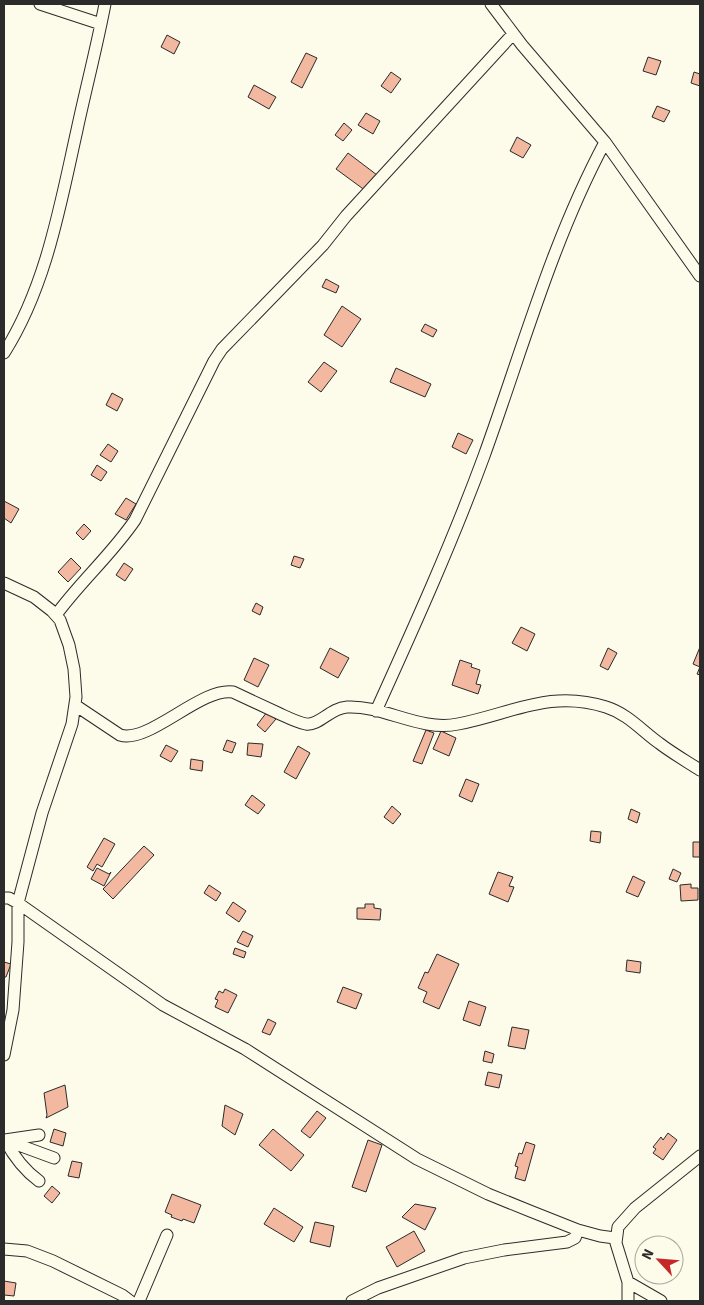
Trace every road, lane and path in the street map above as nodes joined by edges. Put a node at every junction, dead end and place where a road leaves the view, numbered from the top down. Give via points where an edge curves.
1 (40, 4) edge
2 (105, 4) edge
3 (491, 4) edge
4 (101, 24) junction
5 (513, 34) junction
6 (605, 142) junction
7 (700, 276) edge
8 (4, 353) edge
9 (4, 583) edge
10 (56, 615) junction
11 (75, 705) junction
12 (376, 711) junction
13 (700, 770) edge
14 (4, 898) edge
15 (18, 903) junction
16 (4, 1055) edge
17 (39, 1135) dead end
18 (4, 1140) edge
19 (700, 1156) edge
20 (54, 1158) dead end
21 (39, 1181) dead end
22 (578, 1230) junction
23 (167, 1235) dead end
24 (615, 1238) junction
25 (4, 1249) edge
26 (628, 1282) junction
27 (130, 1301) edge
28 (139, 1301) edge
29 (352, 1301) edge
30 (628, 1301) edge
31 (662, 1301) edge

1 - 4 street
2 - 4 street
3 - 5 street
4 - 8 street via 60,205 39,279
5 - 6 street
5 - 10 street via 323,244 222,349 135,520
6 - 7 street
6 - 12 street via 569,219 452,538
9 - 10 street via 34,597
10 - 11 street via 69,645 76,682
11 - 12 street via 126,737 226,691 305,724 346,707
11 - 15 street
12 - 13 street via 417,722 457,725 545,702 590,703 630,719
14 - 15 street
15 - 16 street via 13,1010
15 - 22 street via 163,1005 245,1049 417,1159 488,1194
17 - 18 street
18 - 20 street
18 - 21 street via 26,1172
19 - 24 street via 635,1208 618,1227
22 - 24 street
22 - 29 street via 575,1238 567,1242 464,1258 378,1288
23 - 28 street
24 - 26 street
25 - 27 street via 28,1251 53,1261
26 - 30 street
26 - 31 street

